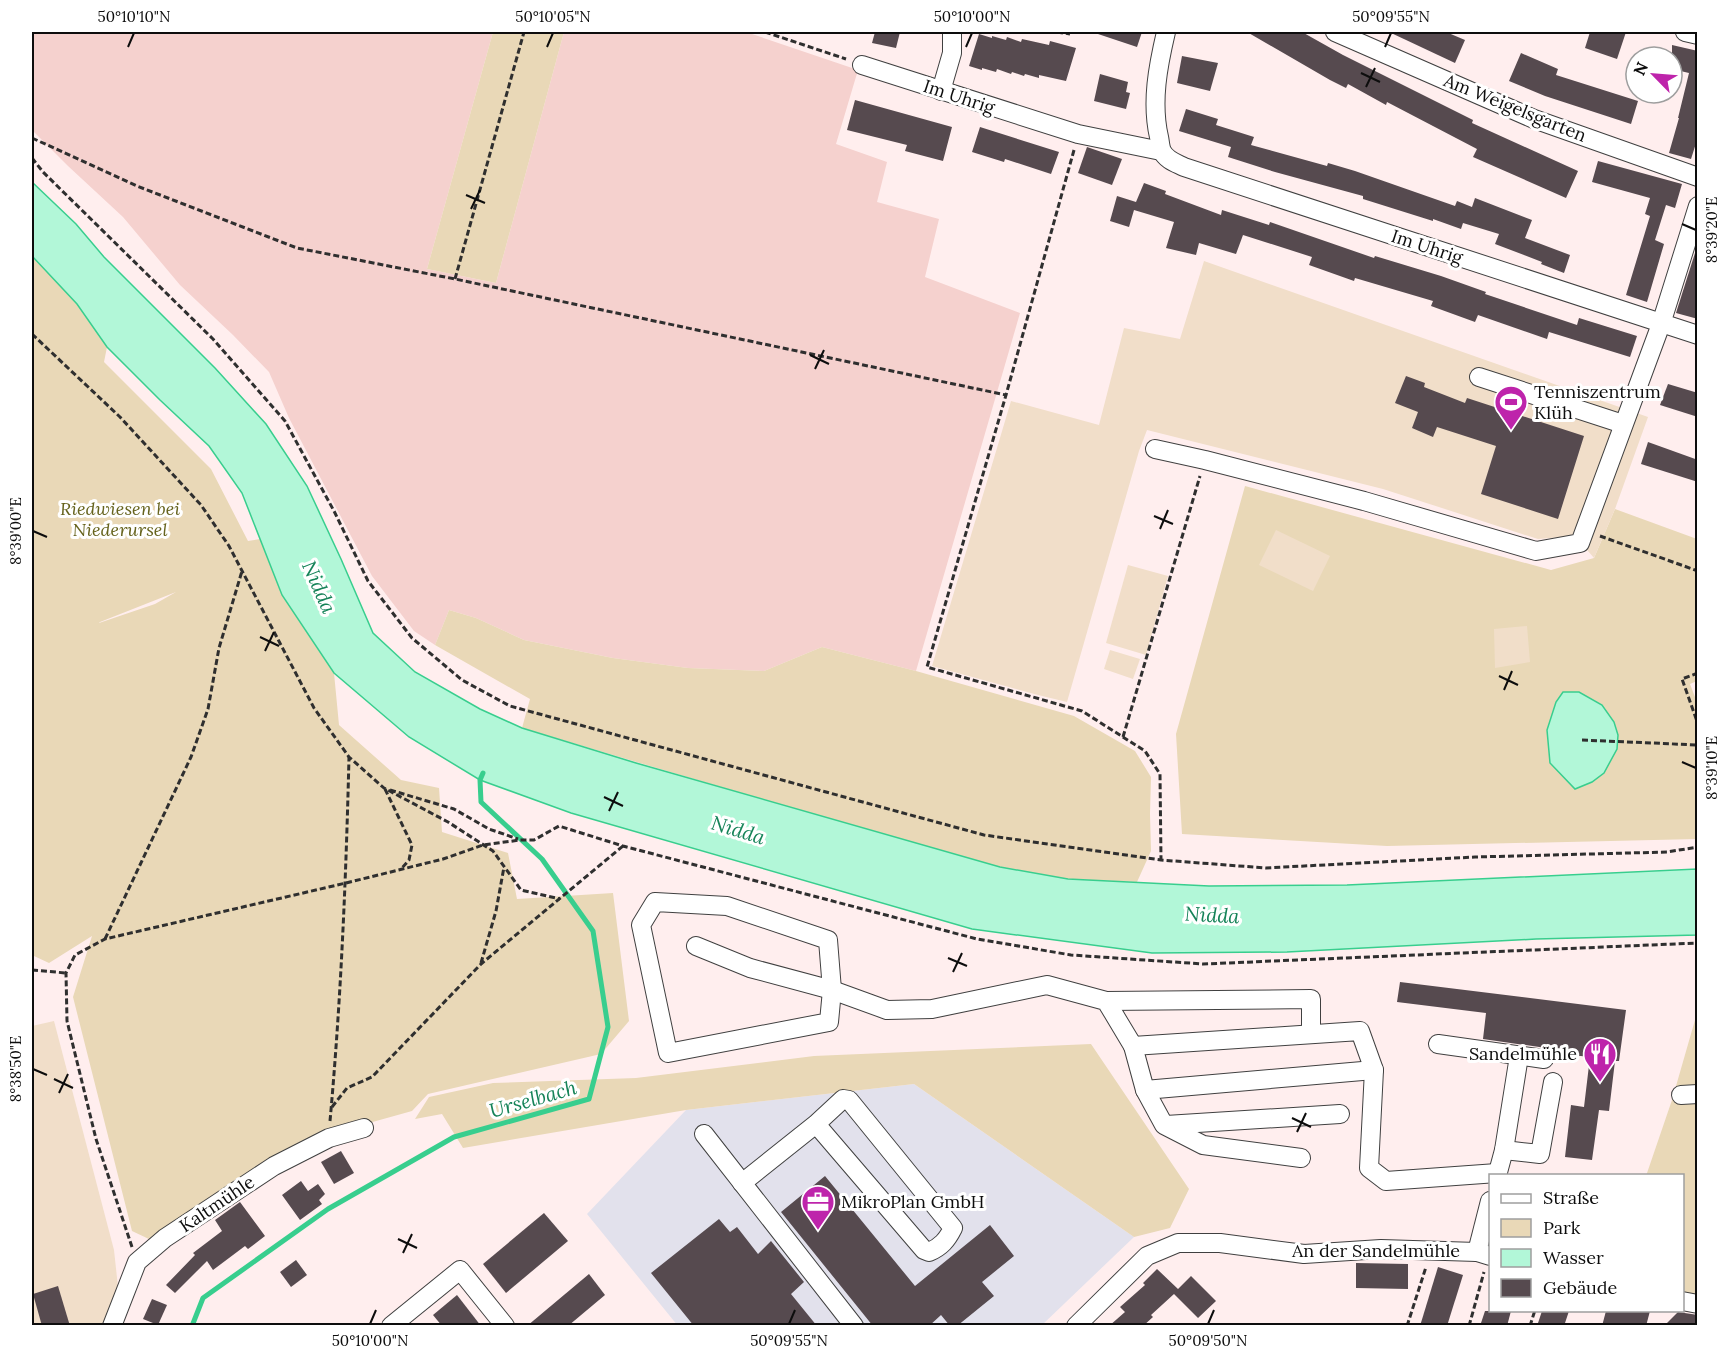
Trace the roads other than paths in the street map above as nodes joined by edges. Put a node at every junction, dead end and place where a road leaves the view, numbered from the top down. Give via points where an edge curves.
1 (952, 32) edge
2 (1166, 32) edge
3 (1335, 32) edge
4 (1685, 32) edge
5 (1698, 35) edge
6 (862, 65) road end
7 (941, 91) junction
8 (1161, 151) junction
9 (1698, 177) edge
10 (1698, 206) edge
11 (1661, 324) junction
12 (1698, 335) edge
13 (1479, 377) dead end
14 (1623, 424) junction
15 (1155, 449) dead end
16 (696, 946) dead end
17 (832, 990) junction
18 (1106, 1001) junction
19 (1311, 1034) junction
20 (1438, 1044) dead end
21 (1133, 1046) junction
22 (1520, 1056) junction
23 (1544, 1059) dead end
24 (1374, 1070) junction
25 (1553, 1082) dead end
26 (1145, 1090) junction
27 (1340, 1114) dead end
28 (816, 1124) junction
29 (1164, 1125) junction
30 (364, 1128) dead end
31 (704, 1134) dead end
32 (1504, 1150) junction
33 (1301, 1158) dead end
34 (1497, 1174) edge
35 (1489, 1175) edge
36 (742, 1183) junction
37 (1489, 1220) edge
38 (1485, 1257) edge
39 (112, 1326) edge
40 (391, 1326) edge
41 (505, 1326) edge
42 (854, 1326) edge
43 (1076, 1326) edge

1 - 7 street via 952,53
2 - 8 street via 1157,77
3 - 9 street, Am Weigelsgarten via 1534,119
4 - 5 street
6 - 7 street, Im Uhrig
7 - 8 street, Im Uhrig via 1078,134
8 - 11 street, Im Uhrig via 1184,167
10 - 11 street
11 - 12 street, Im Uhrig
11 - 14 street
13 - 14 street
14 - 15 street via 1580,543 1536,551 1364,501
16 - 17 street via 750,968
17 - 17 street via 829,1022 668,1053 642,925 655,902 727,906 828,940
17 - 18 street via 887,1010 932,1009 1047,985
18 - 19 street via 1311,999
18 - 21 street
19 - 21 street
19 - 24 street via 1360,1031
20 - 22 street
21 - 26 street
22 - 23 street
22 - 32 street
24 - 26 street
24 - 35 street via 1369,1168 1386,1181
25 - 32 street via 1540,1154
26 - 29 street
27 - 29 street
28 - 28 street via 843,1099 849,1100 953,1228 939,1248 924,1250
28 - 36 street
29 - 33 street via 1203,1144
30 - 39 street, Kaltmühle via 329,1138 274,1166 165,1238 136,1262
31 - 36 street
32 - 34 street
36 - 42 street
37 - 38 street
38 - 43 street, An der Sandelmühle via 1381,1249 1304,1254 1220,1243 1178,1243 1148,1256
40 - 41 street via 460,1270

